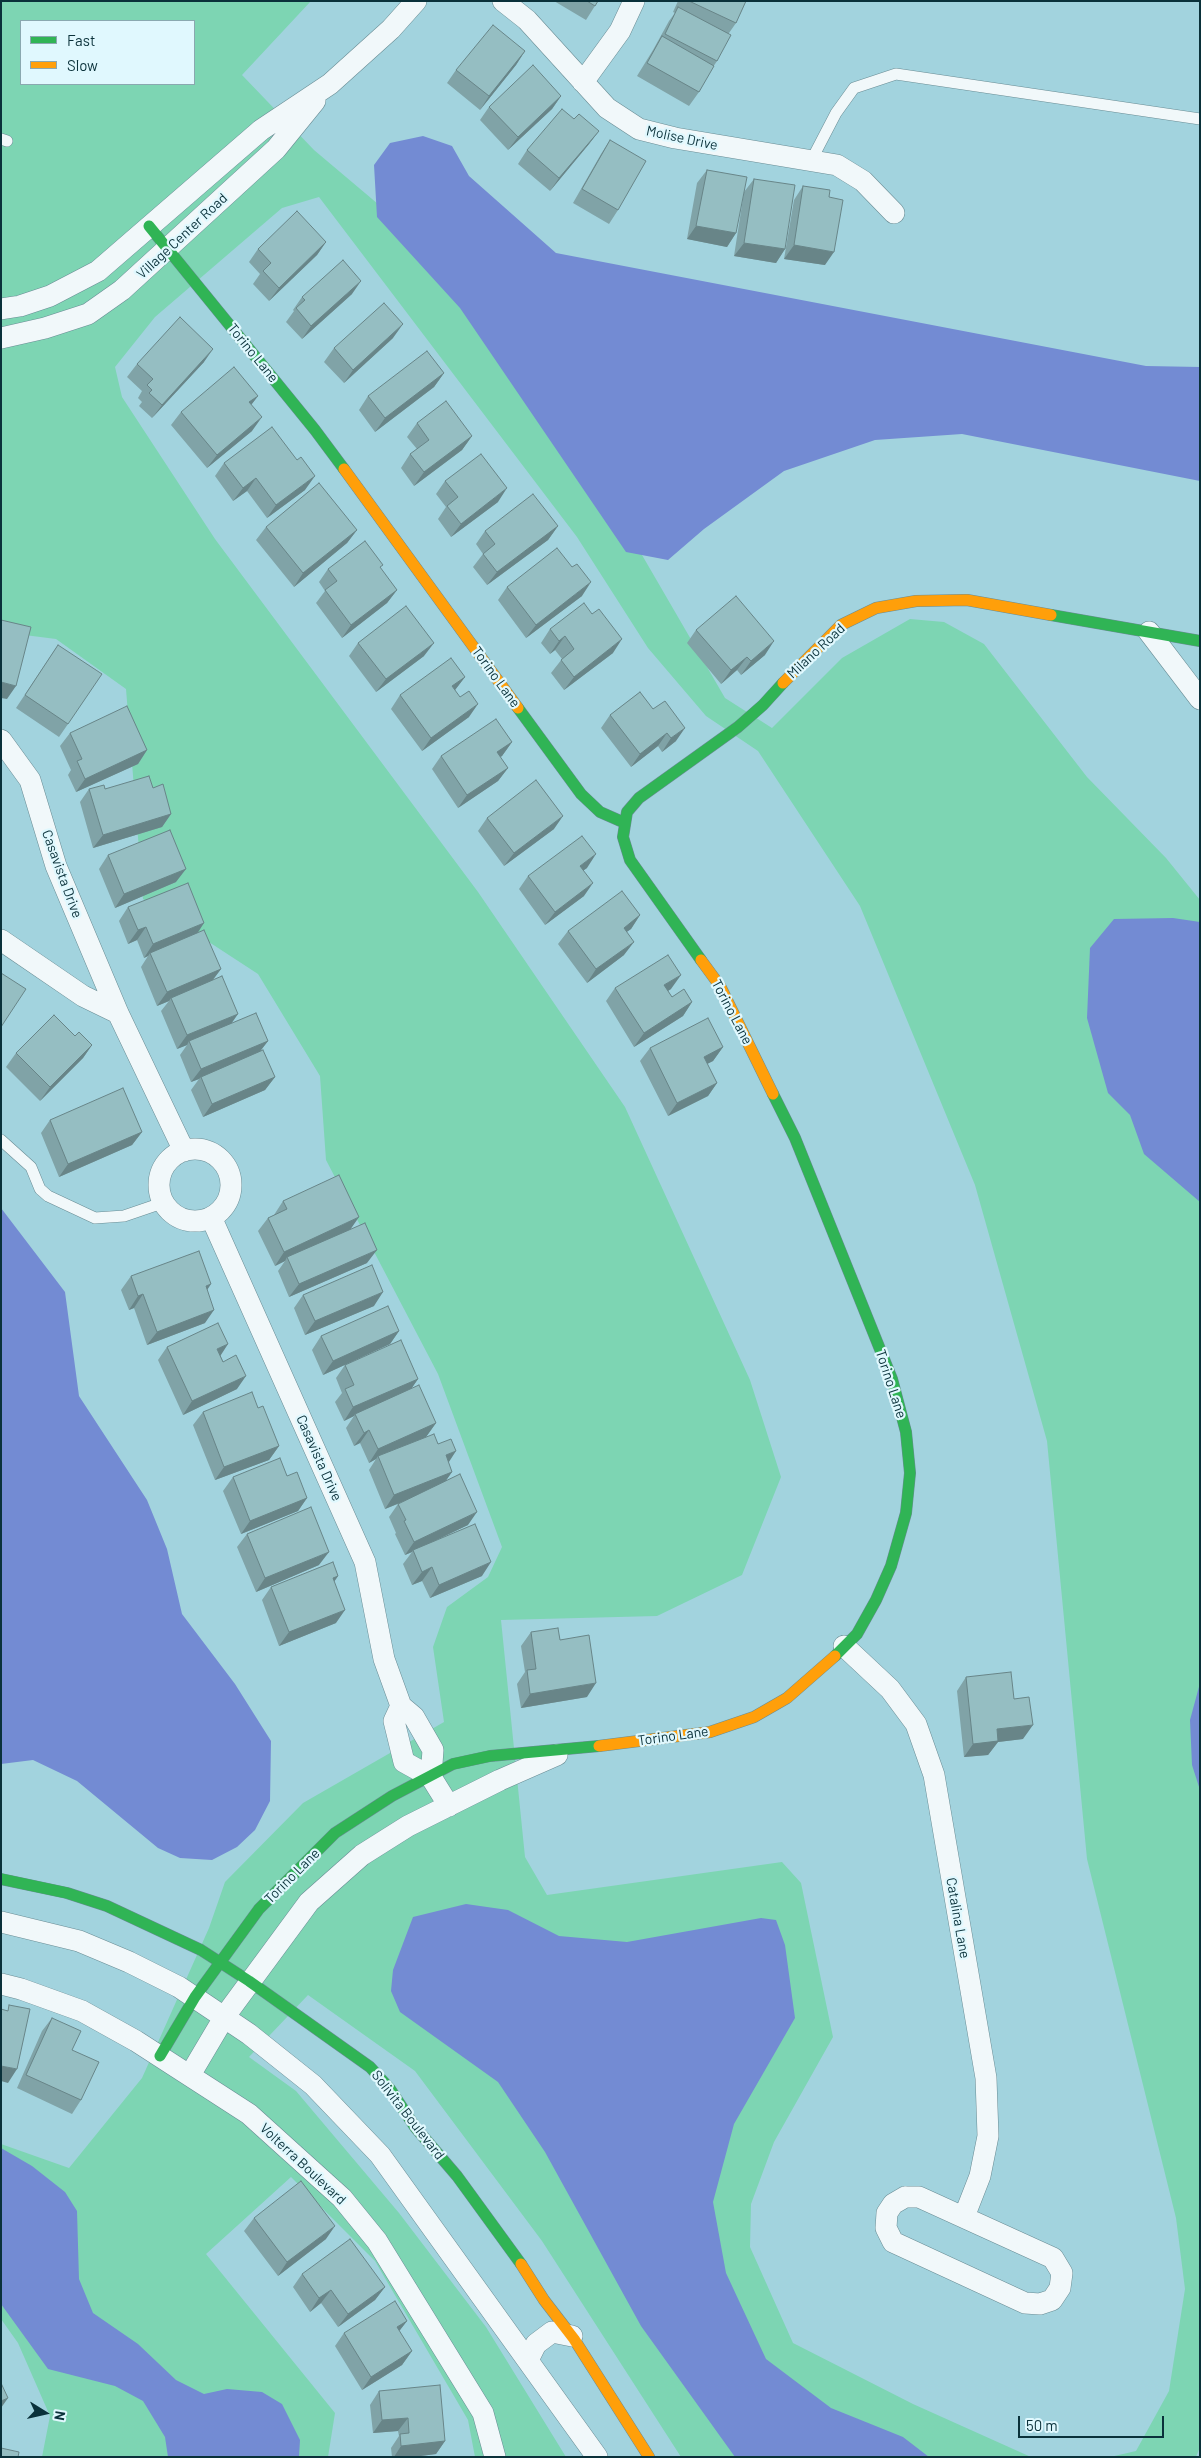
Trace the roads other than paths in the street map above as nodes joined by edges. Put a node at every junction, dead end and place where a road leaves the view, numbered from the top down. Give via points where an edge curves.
1 (416, 1) edge
2 (503, 1) edge
3 (634, 1) edge
4 (583, 82) junction
5 (330, 84) junction
6 (1200, 119) edge
7 (811, 161) junction
8 (894, 213) dead end
9 (149, 226) junction
10 (168, 249) junction
11 (1, 309) edge
12 (1, 338) edge
13 (1148, 632) junction
14 (1200, 641) edge
15 (1200, 699) edge
16 (1, 740) edge
17 (625, 823) junction
18 (1, 940) edge
19 (118, 1013) junction
20 (1, 1140) edge
21 (184, 1151) junction
22 (165, 1202) junction
23 (211, 1217) junction
24 (844, 1646) junction
25 (401, 1706) junction
26 (569, 1750) junction
27 (431, 1777) junction
28 (448, 1806) junction
29 (1, 1880) edge
30 (1, 1922) edge
31 (220, 1962) junction
32 (249, 1981) junction
33 (1, 1984) edge
34 (195, 1997) junction
35 (225, 2016) junction
36 (160, 2056) junction
37 (190, 2075) junction
38 (964, 2217) junction
39 (572, 2336) junction
40 (528, 2360) junction
41 (495, 2457) edge
42 (597, 2457) edge
43 (649, 2457) edge

1 - 5 street, Village Center Road via 391,29
2 - 4 street, Molise Drive via 526,20
3 - 4 street via 620,30
4 - 7 street, Molise Drive via 607,108 638,129
5 - 9 street, Village Center Road via 261,130
5 - 10 street, Village Center Road via 276,148
6 - 7 lane via 896,74 854,88 836,113
7 - 8 street, Molise Drive via 836,165 863,181
9 - 10 street, Torino Lane
9 - 11 street, Village Center Road via 98,270 50,296
10 - 12 street, Village Center Road via 122,290 88,314
10 - 17 street, Torino Lane via 315,430 581,794 600,812
13 - 14 street, Milano Road
13 - 15 street
13 - 17 street, Milano Road via 967,600 916,601 876,608 842,624 791,673 764,705 639,798 627,812
16 - 19 street, Casavista Drive via 30,780 56,866
17 - 24 street, Torino Lane via 623,837 630,860 720,986 795,1138 894,1387 906,1432 910,1473 906,1513 891,1566 857,1634
18 - 19 street via 83,996
19 - 21 street, Casavista Drive
20 - 22 lane via 31,1167 40,1189 48,1196 95,1218 124,1216
21 - 22 street via 174,1156 161,1176 160,1187
21 - 23 street via 208,1151 226,1166 231,1177 228,1200
22 - 23 street via 177,1216 188,1220 200,1221
23 - 25 street, Casavista Drive via 365,1562 384,1659
24 - 26 street, Torino Lane via 787,1698 754,1716 710,1732
24 - 38 street, Catalina Lane via 890,1689 916,1724 934,1775 986,2078 988,2136 980,2176
25 - 27 street, Casavista Drive via 414,1717 433,1750
25 - 27 street via 394,1721 404,1762
26 - 27 street, Torino Lane via 490,1756 453,1764
26 - 28 street, Torino Lane
27 - 28 street
27 - 31 street, Torino Lane via 392,1796 335,1832 259,1909
28 - 32 street, Torino Lane via 362,1855 309,1902
29 - 31 street, Solivita Boulevard via 107,1906
30 - 34 street via 79,1941 129,1962
31 - 32 street, Solivita Boulevard
31 - 34 street, Torino Lane
32 - 35 street, Torino Lane
32 - 39 street, Solivita Boulevard via 370,2067 509,2245 544,2300
33 - 36 street, Volterra Boulevard via 82,2011
34 - 35 street
34 - 36 street, Torino Lane
35 - 37 street, Torino Lane
35 - 40 street via 313,2086 371,2145
36 - 37 street, Volterra Boulevard
37 - 41 street, Volterra Boulevard via 249,2114 304,2162 342,2198 377,2241 483,2413
38 - 38 street via 919,2197 905,2197 893,2204 887,2213 886,2228 893,2242 1025,2303 1040,2304 1052,2300 1060,2288 1062,2273 1053,2258
39 - 40 street via 552,2332 536,2344
39 - 43 street, Solivita Boulevard
40 - 42 street

